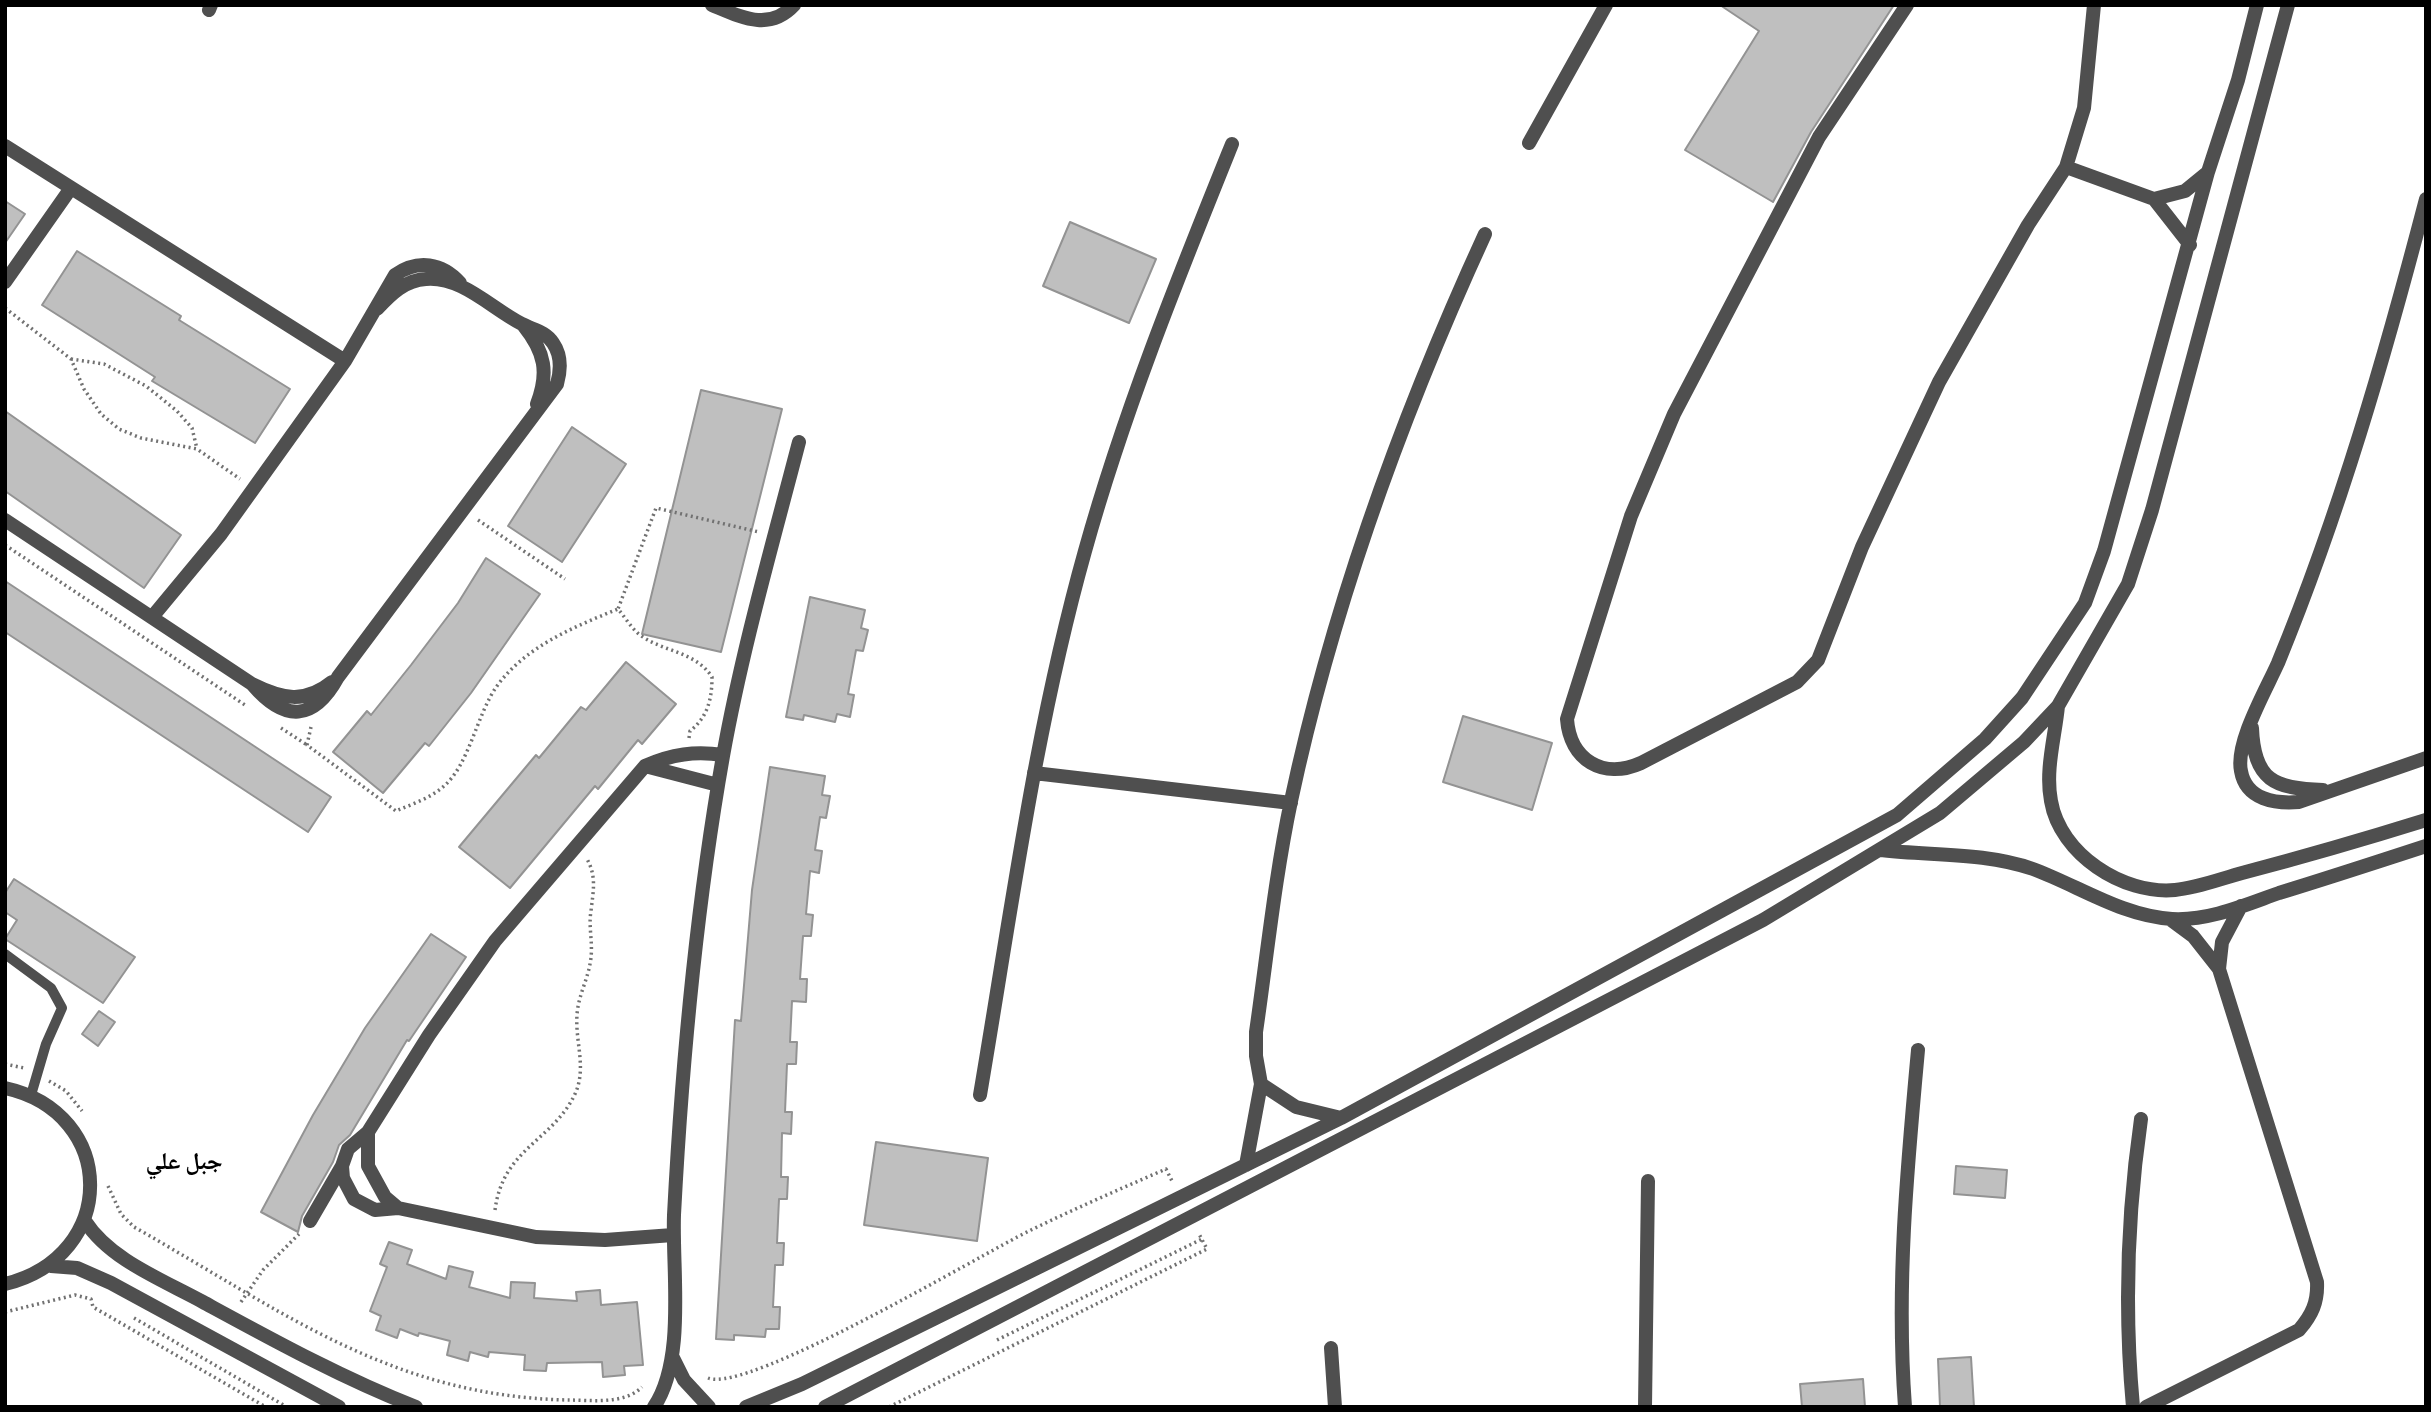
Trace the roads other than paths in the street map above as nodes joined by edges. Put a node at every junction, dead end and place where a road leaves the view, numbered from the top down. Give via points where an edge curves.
1 (712, 5) edge
2 (794, 5) edge
3 (1606, 5) edge
4 (1907, 5) edge
5 (2094, 5) edge
6 (2257, 5) edge
7 (2288, 5) edge
8 (1530, 143) dead end
9 (1232, 144) dead end
10 (5, 146) edge
11 (2066, 167) junction
12 (2208, 172) junction
13 (71, 188) junction
14 (2426, 199) edge
15 (2154, 200) junction
16 (1485, 234) dead end
17 (2190, 245) junction
18 (5, 282) edge
19 (345, 361) junction
20 (800, 442) dead end
21 (5, 520) edge
22 (153, 616) junction
23 (2058, 706) junction
24 (2252, 726) junction
25 (723, 755) junction
26 (2426, 758) edge
27 (645, 766) junction
28 (1034, 773) junction
29 (718, 785) junction
30 (2331, 790) junction
31 (1291, 803) junction
32 (2426, 820) edge
33 (2426, 846) edge
34 (1881, 850) junction
35 (2241, 906) junction
36 (2170, 919) junction
37 (5, 954) edge
38 (2220, 969) junction
39 (1918, 1050) dead end
40 (1261, 1084) junction
41 (5, 1088) edge
42 (31, 1095) junction
43 (981, 1095) dead end
44 (1341, 1118) junction
45 (2141, 1119) dead end
46 (368, 1132) junction
47 (1246, 1165) junction
48 (342, 1166) junction
49 (1648, 1181) dead end
50 (398, 1208) junction
51 (85, 1221) junction
52 (310, 1222) road end
53 (673, 1235) junction
54 (51, 1266) junction
55 (5, 1284) edge
56 (1331, 1348) dead end
57 (673, 1358) junction
58 (339, 1407) edge
59 (416, 1407) edge
60 (653, 1407) edge
61 (709, 1407) edge
62 (746, 1407) edge
63 (824, 1407) edge
64 (1335, 1407) edge
65 (1645, 1407) edge
66 (1905, 1407) edge
67 (2133, 1407) edge
68 (2146, 1407) edge

1 - 2 street via 749,20 765,21 780,17
3 - 8 street
4 - 11 street via 1819,137 1674,414 1631,516 1567,719 1574,748 1584,760 1597,768 1627,769 1797,682 1808,672 1824,647 1861,547 1939,382
5 - 11 street via 2084,108
6 - 12 street
7 - 23 street via 2156,496 2128,584
9 - 28 street via 1151,343 1116,447 1058,658
10 - 13 street
11 - 15 street
12 - 15 street via 2185,191
12 - 17 street
13 - 18 street
13 - 19 street
14 - 24 street via 2385,356
15 - 17 street
16 - 31 street via 1439,334 1361,540 1329,645
17 - 44 street via 2122,497 2085,603 2022,698 1985,739 1888,821
19 - 22 street
19 - 22 street via 377,309 397,289 435,279 465,289 524,325 544,361 544,385 532,415 465,511 338,677 322,690 304,698 282,697 252,684
20 - 25 street via 742,662
21 - 22 street
23 - 32 street via 2049,784 2058,823 2073,847 2090,862 2130,884 2175,890
23 - 34 street via 2024,742 1940,813
24 - 30 street via 2257,763 2272,781 2295,790
24 - 30 street via 2241,748 2240,771 2246,786 2262,799 2300,802
25 - 27 street via 688,753
25 - 29 street
26 - 30 street
27 - 29 street
27 - 46 street via 495,940
28 - 31 street
28 - 43 street
29 - 53 street via 691,979
31 - 40 street via 1256,1032
33 - 35 street
34 - 36 street via 2003,862 2031,869 2108,903
34 - 63 street via 1763,920
35 - 36 street via 2214,915
35 - 38 street via 2222,942
36 - 38 street via 2198,941
37 - 42 lane via 51,989 62,1008
38 - 68 street via 2318,1295 2300,1330
39 - 66 street via 1902,1221
40 - 44 street via 1296,1107
40 - 47 street
41 - 42 street
42 - 51 street via 62,1116 83,1147 91,1184
44 - 47 street
45 - 67 street via 2130,1191 2126,1265
46 - 48 street via 353,1142
46 - 50 street via 368,1166 384,1197
47 - 62 street via 802,1384
48 - 50 street via 347,1189 363,1206
48 - 52 street
49 - 65 street
50 - 53 street via 536,1237 605,1240
51 - 54 street via 71,1246
51 - 59 street via 114,1252 319,1365
53 - 57 street
54 - 55 street
54 - 58 street via 76,1268 111,1283
56 - 64 street
57 - 60 street
57 - 61 street via 684,1380

